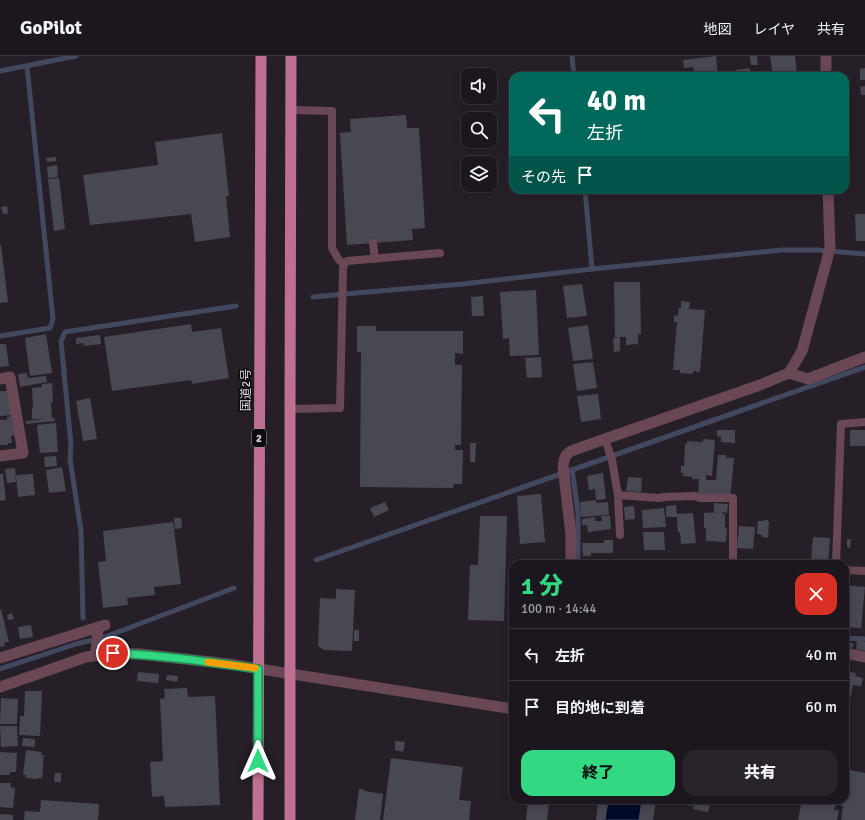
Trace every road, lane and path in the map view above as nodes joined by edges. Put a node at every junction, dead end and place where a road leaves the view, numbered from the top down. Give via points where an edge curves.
1 (260, 56) edge
2 (291, 56) edge
3 (826, 56) edge
4 (826, 72) edge
5 (291, 110) junction
6 (828, 194) edge
7 (373, 243) dead end
8 (440, 254) dead end
9 (375, 259) junction
10 (344, 264) junction
11 (865, 357) edge
12 (789, 373) junction
13 (0, 378) edge
14 (290, 408) junction
15 (865, 422) edge
16 (607, 444) junction
17 (0, 456) edge
18 (618, 495) junction
19 (620, 535) dead end
20 (571, 560) edge
21 (733, 560) edge
22 (836, 560) edge
23 (849, 570) edge
24 (865, 571) edge
25 (96, 650) junction
26 (849, 654) edge
27 (865, 657) edge
28 (0, 658) edge
29 (258, 669) junction
30 (290, 674) junction
31 (0, 687) edge
32 (509, 708) edge
33 (258, 820) edge
34 (290, 820) edge

1 - 29 highway, 国道2号 / 2
2 - 5 highway
3 - 4 street
5 - 10 lane via 332,111 332,248
5 - 14 highway
6 - 12 street via 829,252 802,351
7 - 9 lane
8 - 9 lane
9 - 10 lane via 348,261
10 - 14 lane via 340,408
11 - 12 street via 808,379
12 - 16 street
13 - 17 street via 10,377 23,453
14 - 30 highway
15 - 22 lane via 841,424
16 - 18 lane
16 - 20 street via 571,451 562,464 571,535
18 - 19 lane
18 - 21 lane via 732,498
23 - 24 lane
25 - 28 street via 100,628
25 - 29 street
25 - 31 street via 86,657
26 - 27 street
29 - 30 street
29 - 33 highway, 国道2号 / 2
30 - 32 street
30 - 34 highway

